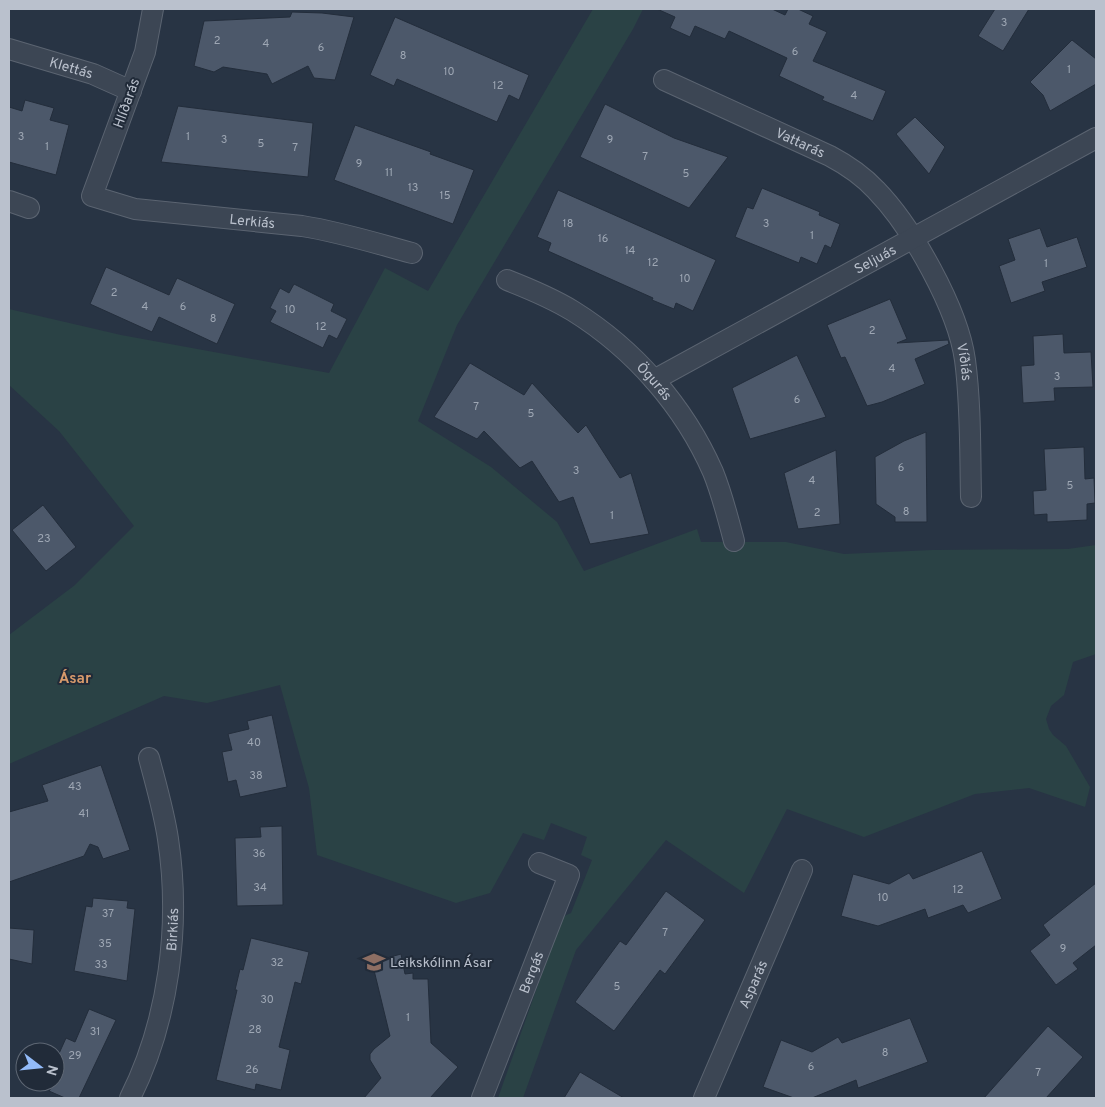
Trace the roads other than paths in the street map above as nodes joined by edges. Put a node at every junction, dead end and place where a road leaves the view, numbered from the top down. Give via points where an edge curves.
1 (154, 9) edge
2 (9, 48) edge
3 (664, 80) dead end
4 (131, 91) junction
5 (1096, 138) edge
6 (92, 196) joint
7 (9, 201) edge
8 (30, 208) dead end
9 (913, 238) junction
10 (412, 253) dead end
11 (507, 280) dead end
12 (654, 380) junction
13 (970, 497) dead end
14 (734, 541) dead end
15 (149, 758) dead end
16 (539, 863) dead end
17 (802, 870) dead end
18 (130, 1098) edge
19 (482, 1098) edge
20 (704, 1098) edge

1 - 4 street, Hlíðarás via 145,52
2 - 4 street, Klettás via 93,74
3 - 9 street, Vattarás via 846,165 877,191
4 - 6 street, Hlíðarás
5 - 9 street, Seljuás
6 - 10 street, Lerkiás via 135,209 328,230
7 - 8 street
9 - 12 street, Seljuás
9 - 13 street, Víðiás via 934,274 957,326 965,359 970,422
11 - 12 street, Ögurás via 572,310 623,348
12 - 14 street, Ögurás via 682,416 713,472
15 - 18 street, Birkiás via 168,840 172,924 161,1008 150,1048
16 - 19 street, Bergás via 569,875
17 - 20 street, Asparás

